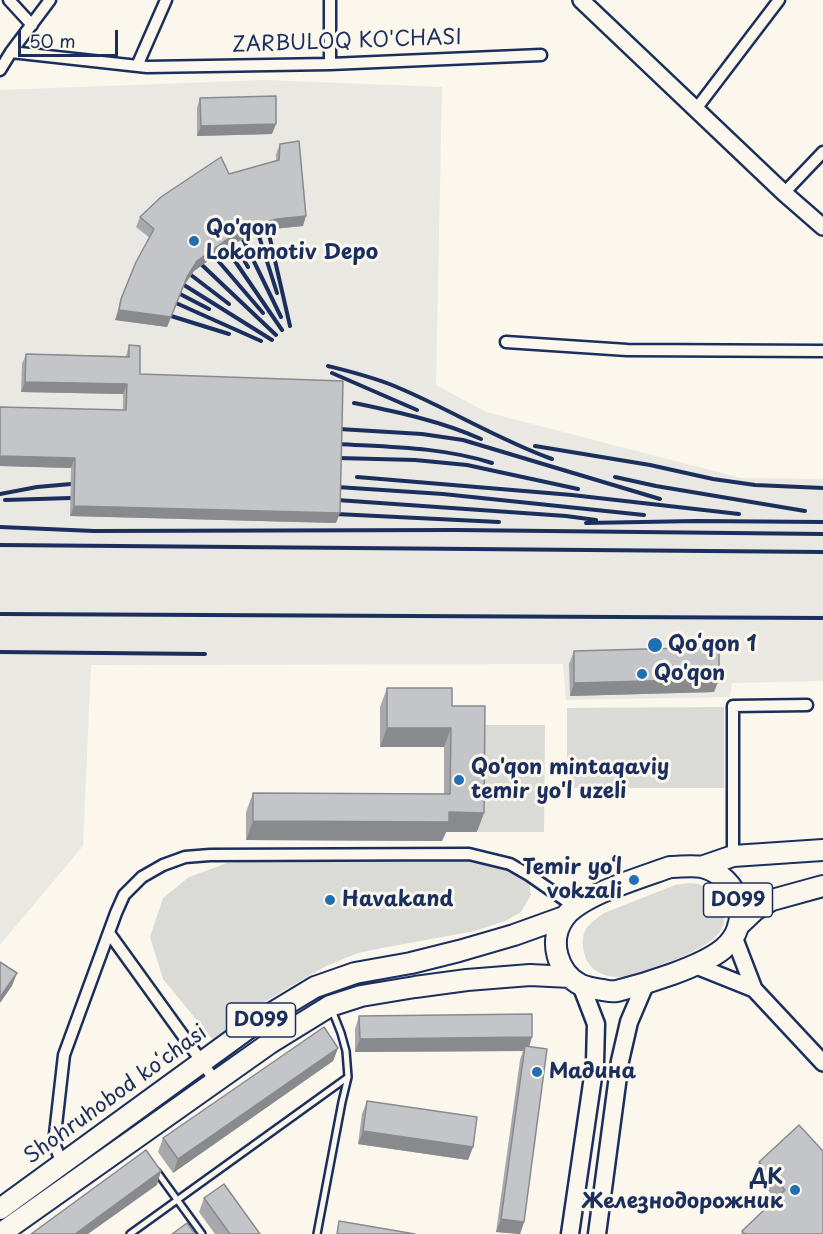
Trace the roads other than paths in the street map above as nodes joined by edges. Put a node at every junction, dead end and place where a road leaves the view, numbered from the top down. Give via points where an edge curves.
1 (9, 0) edge
2 (50, 0) edge
3 (166, 0) edge
4 (330, 0) edge
5 (581, 0) edge
6 (779, 0) edge
7 (32, 25) junction
8 (11, 52) junction
9 (541, 55) dead end
10 (330, 64) junction
11 (137, 66) junction
12 (0, 70) edge
13 (696, 110) junction
14 (823, 152) edge
15 (784, 193) junction
16 (823, 227) edge
17 (506, 342) dead end
18 (823, 351) edge
19 (807, 705) dead end
20 (823, 850) edge
21 (733, 856) junction
22 (701, 867) junction
23 (823, 886) edge
24 (570, 912) junction
25 (736, 932) junction
26 (109, 933) junction
27 (694, 965) junction
28 (655, 979) junction
29 (576, 981) junction
30 (754, 989) junction
31 (330, 1006) junction
32 (202, 1062) junction
33 (823, 1063) edge
34 (348, 1077) junction
35 (215, 1081) junction
36 (62, 1164) junction
37 (152, 1165) edge
38 (177, 1200) junction
39 (0, 1209) edge
40 (0, 1234) edge
41 (130, 1234) edge
42 (202, 1234) edge
43 (317, 1234) edge
44 (570, 1234) edge
45 (597, 1234) edge

1 - 7 street
2 - 7 street
3 - 11 street
4 - 10 street
5 - 13 street
6 - 13 street
7 - 8 street
8 - 11 street, ZARBULOQ KO'CHASI
8 - 12 street
9 - 10 street, ZARBULOQ KO'CHASI
10 - 11 street, ZARBULOQ KO'CHASI
13 - 15 street
14 - 15 street
15 - 16 street
17 - 18 street via 627,350
19 - 21 street via 733,706
20 - 21 highway, D099
21 - 22 highway, D099
22 - 24 highway, D099 via 670,867 596,895
22 - 25 highway, D099 via 726,881 735,892 741,906
23 - 25 highway, D099 via 772,900 755,910
24 - 26 street via 530,874 510,864 469,854 210,855 185,857 142,878 124,895
24 - 29 highway via 557,932 555,949 561,965
24 - 32 highway, Shohruhobod koʻchasi / D099 via 514,935 411,963 355,973 315,987
25 - 27 highway, D099 via 723,949
25 - 30 street
26 - 32 street
26 - 36 street via 64,1055 54,1143
27 - 28 highway, D099
27 - 30 street
28 - 29 highway, D099 via 614,992
28 - 45 main road via 629,1022 620,1061
29 - 31 highway, D099 via 530,975 467,980 361,996
29 - 44 main road via 596,1024 596,1063
30 - 33 street
31 - 34 lane via 346,1051
31 - 35 highway, D099
32 - 35 street
32 - 36 highway, Shohruhobod koʻchasi / D099
34 - 38 lane
34 - 43 lane
35 - 40 highway, D099 via 135,1143
36 - 39 highway, Shohruhobod koʻchasi / D099
37 - 38 lane
38 - 41 lane
38 - 42 lane

